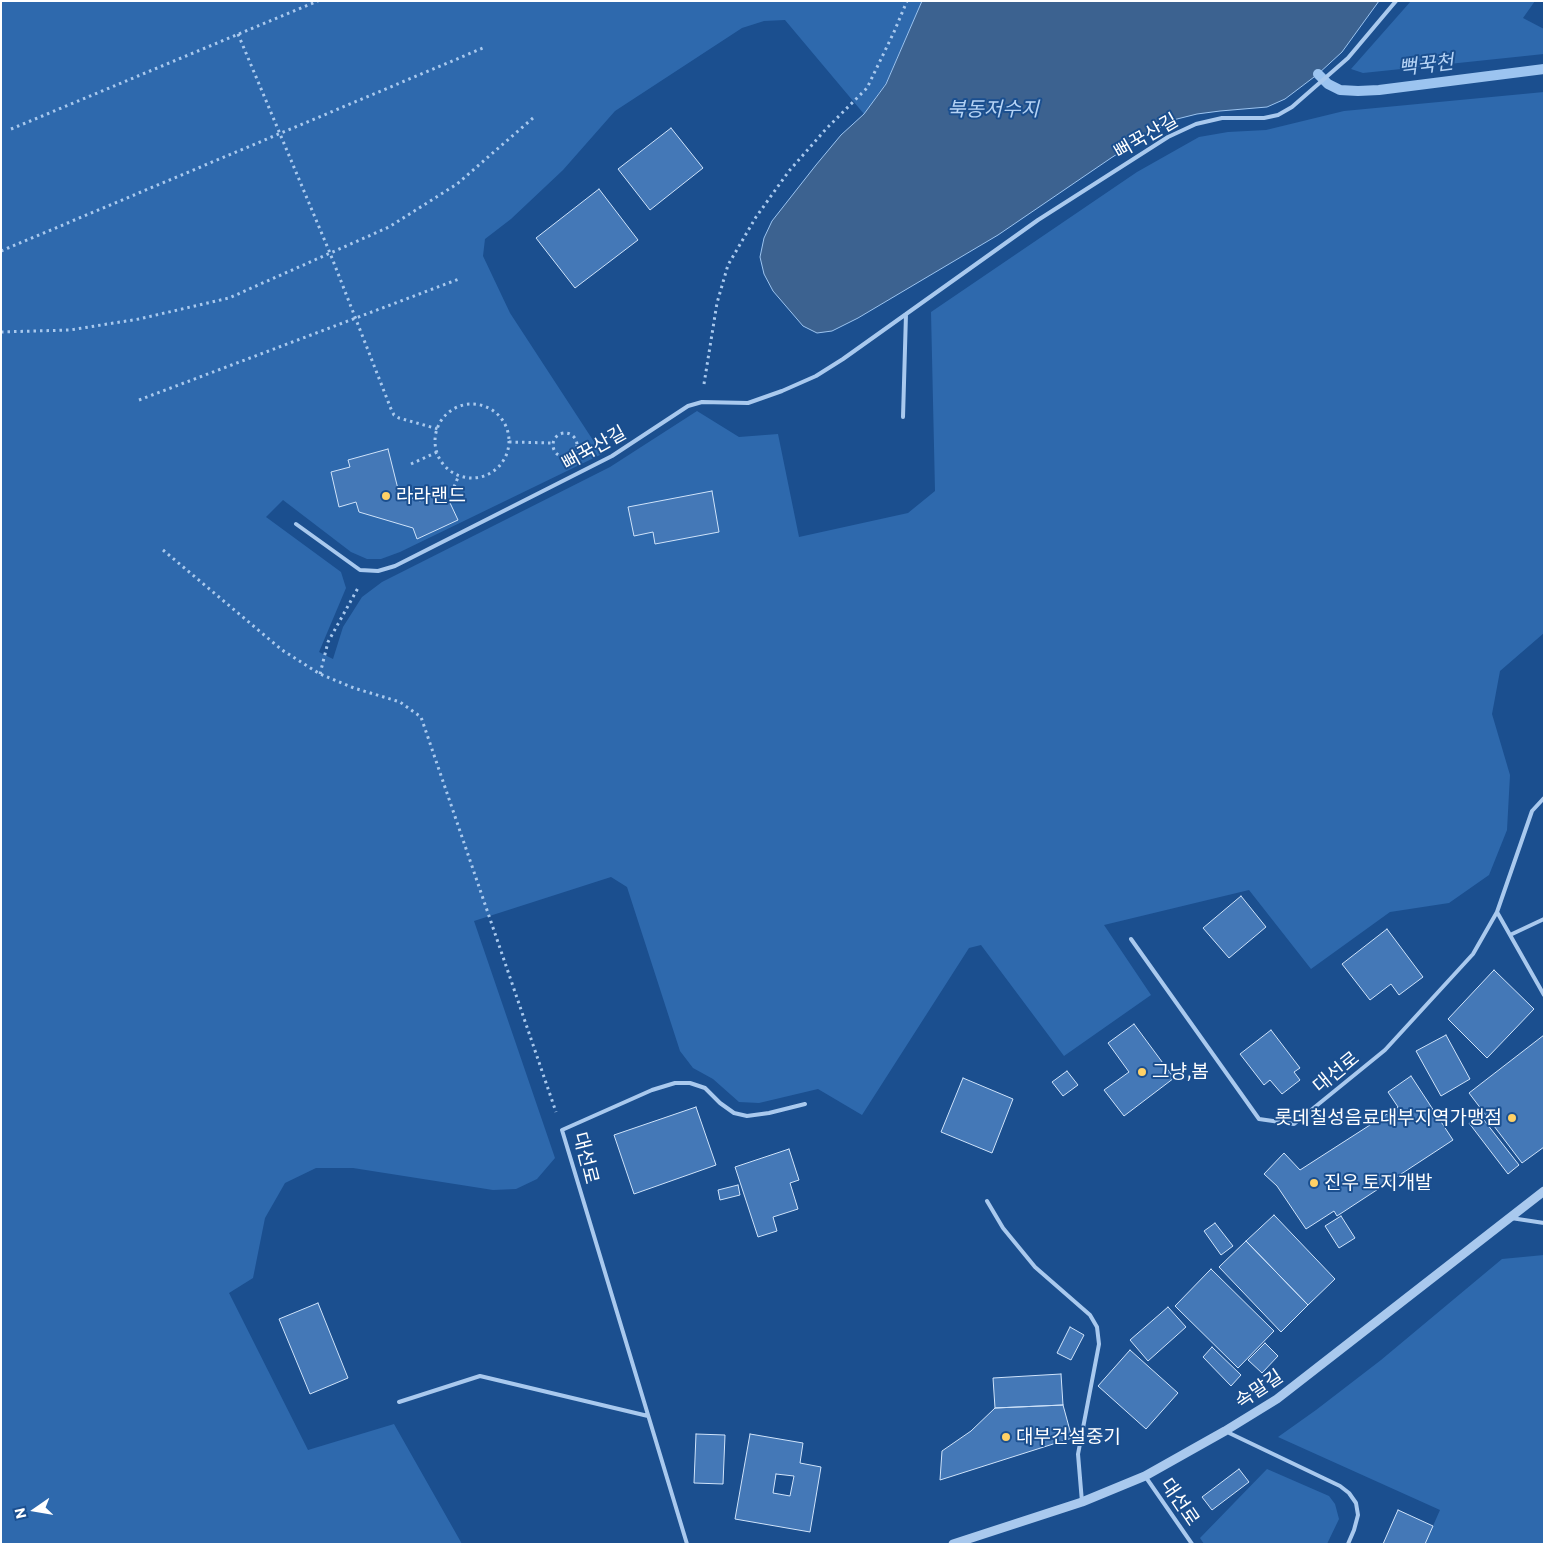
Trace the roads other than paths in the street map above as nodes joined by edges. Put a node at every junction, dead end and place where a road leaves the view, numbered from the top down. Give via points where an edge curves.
1 (1396, 1) edge
2 (906, 314) junction
3 (903, 417) dead end
4 (296, 524) dead end
5 (1544, 798) edge
6 (1498, 912) junction
7 (1544, 919) edge
8 (1510, 935) junction
9 (1131, 939) dead end
10 (1544, 995) edge
11 (805, 1104) dead end
12 (1544, 1191) edge
13 (987, 1201) dead end
14 (1509, 1218) junction
15 (1544, 1223) edge
16 (399, 1402) dead end
17 (648, 1416) junction
18 (1225, 1431) junction
19 (1145, 1476) junction
20 (1082, 1502) junction
21 (687, 1544) edge
22 (953, 1544) edge
23 (1192, 1544) edge
24 (1348, 1544) edge

1 - 2 lane, 뻐꾹산길 via 1348,58 1278,115 1222,118 1196,124 1168,137 1038,220
2 - 3 lane
2 - 4 lane, 뻐꾹산길 via 816,376 748,403 702,402 688,406 612,456 395,566 378,571 360,570
5 - 6 lane, 대선로 via 1532,811
6 - 8 lane
6 - 9 lane, 대선로 via 1472,954 1385,1050 1294,1124 1260,1119
7 - 8 lane
8 - 10 lane
11 - 17 lane, 대선로 via 748,1116 734,1113 720,1104 705,1088 676,1083 652,1090 562,1130
12 - 14 street, 속말길
13 - 20 lane via 1003,1228 1035,1267 1090,1315 1097,1327 1099,1344 1078,1454
14 - 15 lane
14 - 18 street, 속말길 via 1277,1399
16 - 17 lane via 480,1376
17 - 21 lane, 대선로
18 - 19 street, 속말길
18 - 24 lane via 1349,1493 1358,1514
19 - 20 street, 속말길
19 - 23 lane, 대선로
20 - 22 street, 속말길

